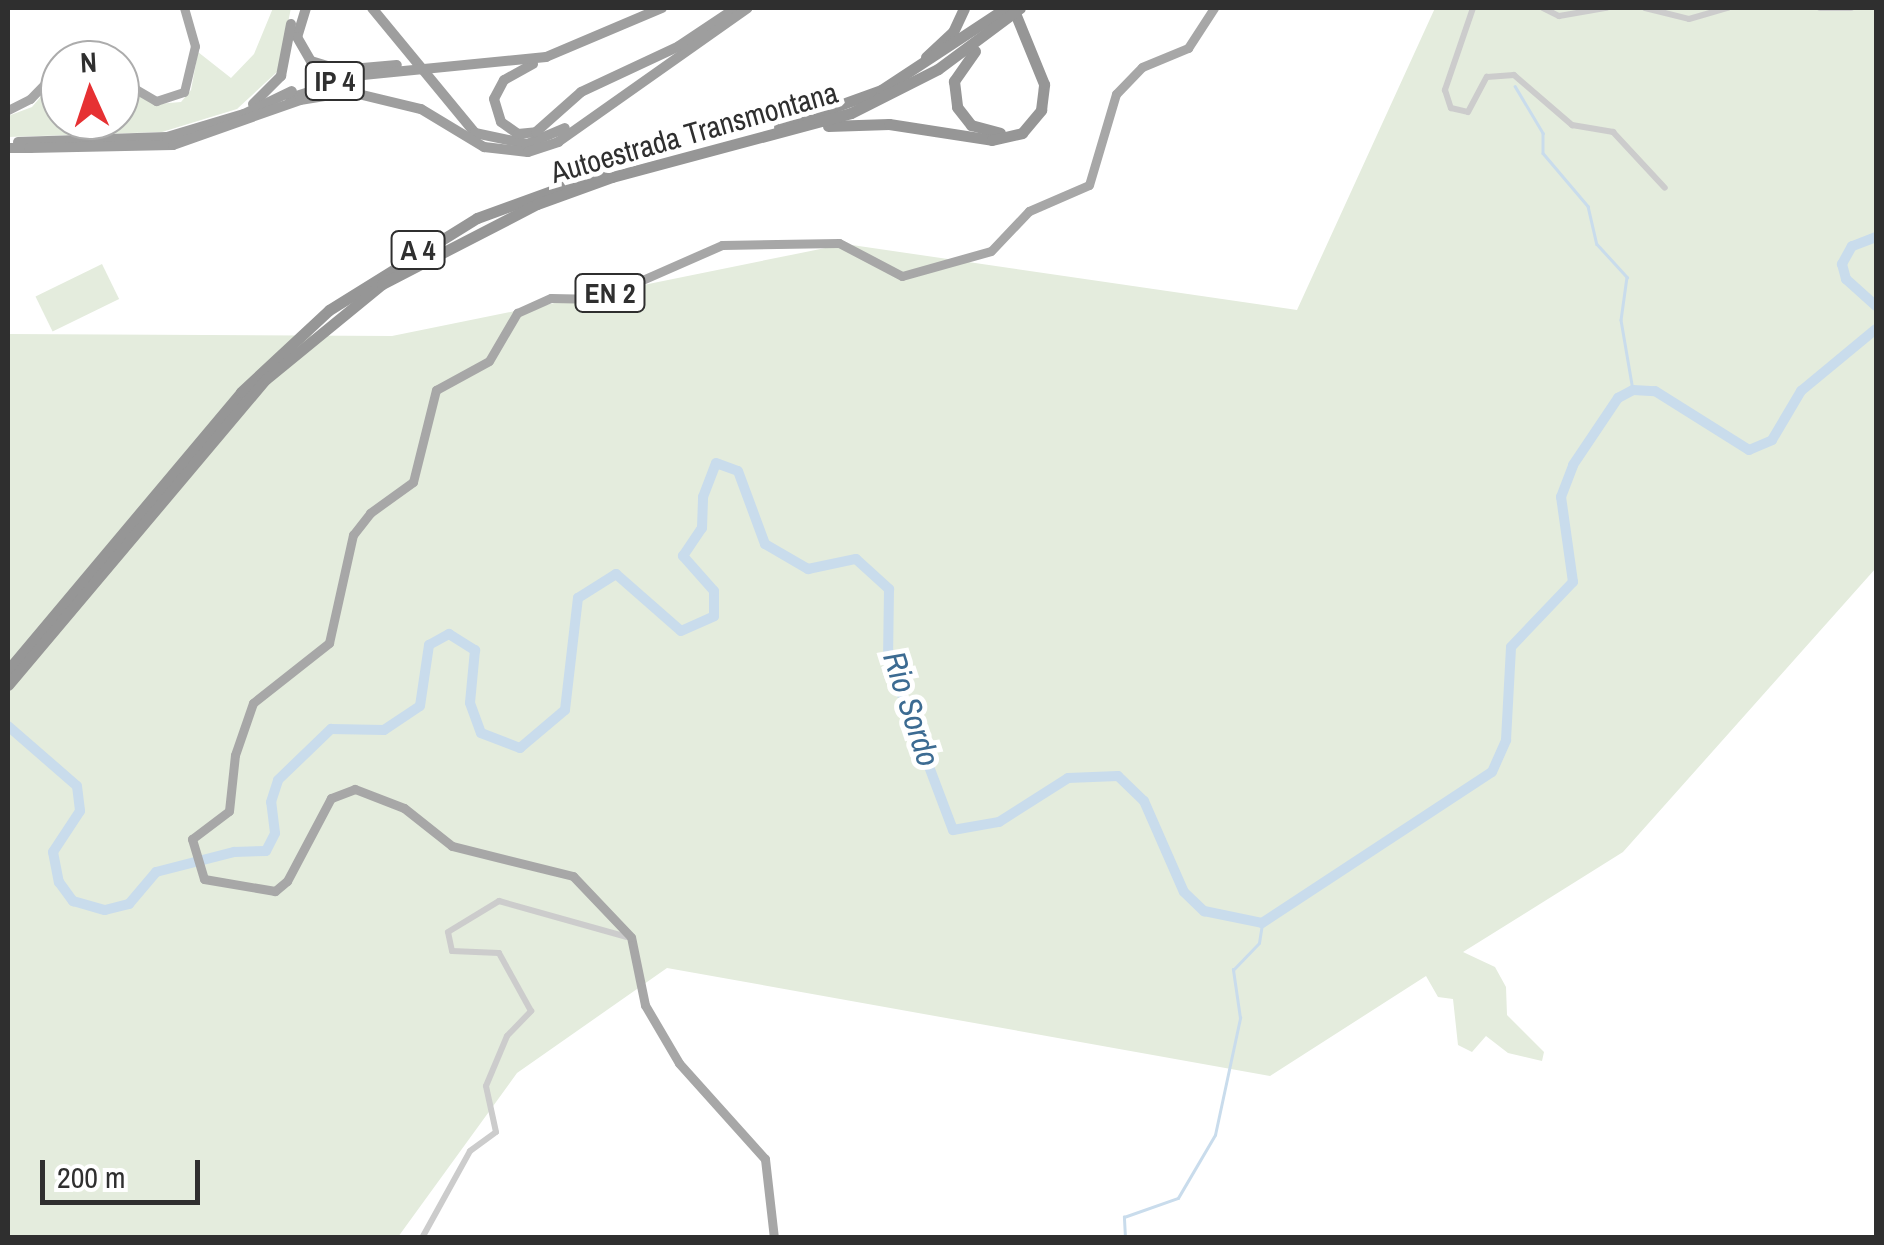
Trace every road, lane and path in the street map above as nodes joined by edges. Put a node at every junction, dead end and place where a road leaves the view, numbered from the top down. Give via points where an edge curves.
1 (184, 8) edge
2 (298, 8) edge
3 (306, 8) edge
4 (364, 8) edge
5 (372, 8) edge
6 (662, 8) edge
7 (736, 8) edge
8 (748, 8) edge
9 (964, 8) edge
10 (1011, 8) edge
11 (1214, 8) edge
12 (1473, 8) edge
13 (1543, 8) edge
14 (1606, 8) edge
15 (1644, 8) edge
16 (1727, 8) edge
17 (1820, 8) edge
18 (1851, 8) edge
19 (998, 27) junction
20 (699, 32) junction
21 (1022, 34) junction
22 (467, 62) junction
23 (40, 89) edge
24 (140, 93) edge
25 (438, 99) junction
26 (846, 104) junction
27 (8, 110) edge
28 (217, 124) junction
29 (770, 138) junction
30 (8, 146) edge
31 (29, 148) junction
32 (492, 148) junction
33 (1665, 188) dead end
34 (99, 567) junction
35 (8, 670) edge
36 (8, 685) edge
37 (611, 914) junction
38 (598, 925) junction
39 (633, 940) junction
40 (422, 1238) edge
41 (774, 1238) edge

1 - 24 main road via 195,43 184,92 168,101
2 - 28 highway via 286,64 273,88
3 - 22 highway via 297,24 299,46 326,68
4 - 25 highway
5 - 25 highway
6 - 20 highway via 618,34 516,71 494,98 500,122 518,134 536,132 581,92
6 - 22 highway, IP 4 via 563,49
6 - 31 highway, IP 4 via 546,57 333,81 182,140
7 - 20 highway
8 - 32 highway via 558,142 528,152
9 - 26 highway via 936,50
10 - 19 highway, Autoestrada Transmontana / A 4
10 - 21 highway
10 - 26 highway, Autoestrada Transmontana / A 4 via 924,67
11 - 37 main road, EN 2 via 1186,49 1146,65 1117,92 1088,185 1028,212 991,251 902,276 841,244 718,245 598,299 554,297 519,312 489,361 436,390 411,484 354,532 329,643 253,703 234,758 230,811 193,836 200,875 214,884 279,889 330,800 358,789 404,808 454,847 568,873
12 - 33 street via 1445,90 1448,106 1468,112 1487,77 1511,74 1584,128 1612,132
13 - 14 street via 1559,16
15 - 16 street via 1689,19
17 - 18 street
19 - 21 highway via 960,65 954,81 958,107 981,130 1018,127 1035,107 1038,85
19 - 29 highway, Autoestrada Transmontana / A 4 via 887,97
20 - 25 highway via 541,142 493,142
21 - 29 highway via 1045,96 1035,121 1011,138 868,123
22 - 28 highway, IP 4 via 324,79
23 - 27 main road
25 - 32 highway
26 - 34 highway, Autoestrada Transmontana / A 4 via 534,194 407,257 280,351
28 - 30 highway, IP 4 via 151,138
29 - 34 highway, Autoestrada Transmontana / A 4 via 612,177 537,204 396,275 266,379
30 - 31 highway, IP 4
31 - 32 highway via 173,145 300,100 350,92 399,100
34 - 35 highway, Autoestrada Transmontana / A 4
34 - 36 highway, Autoestrada Transmontana / A 4
37 - 38 street
37 - 39 main road, EN 2
38 - 39 street
38 - 40 street via 499,901 448,932 452,952 499,953 532,1011 507,1036 486,1086 496,1132 468,1153
39 - 41 main road, EN 2 via 652,1020 692,1081 765,1159

